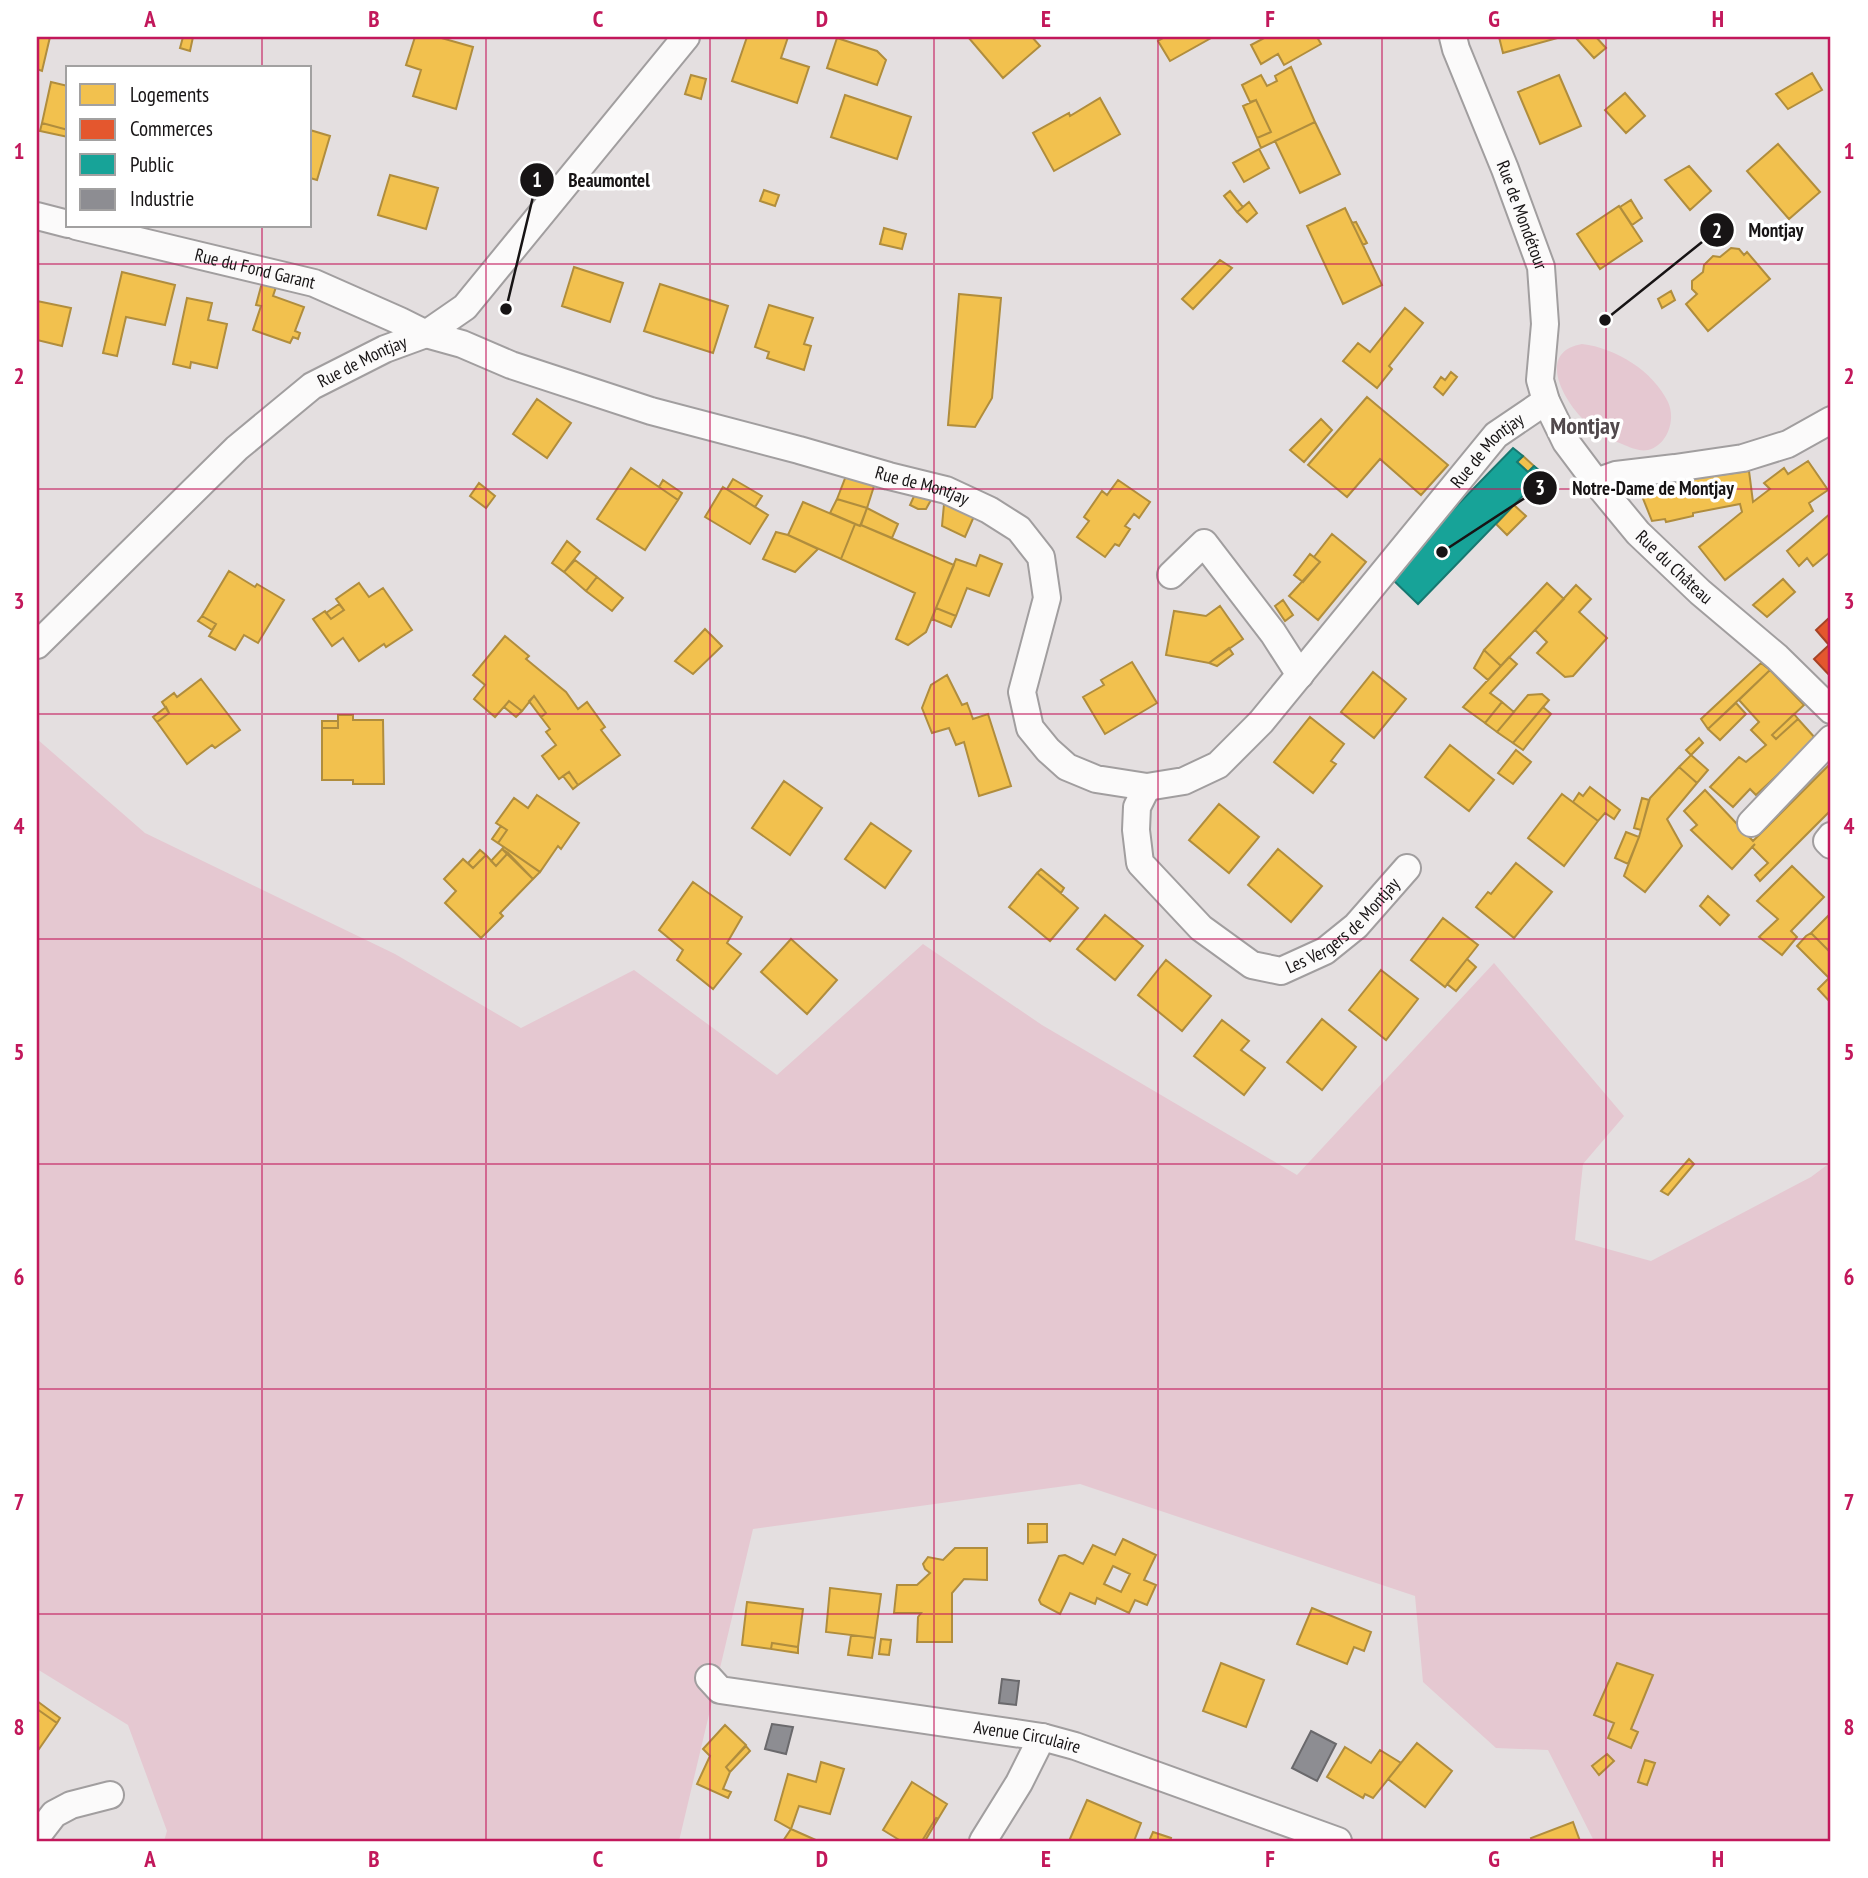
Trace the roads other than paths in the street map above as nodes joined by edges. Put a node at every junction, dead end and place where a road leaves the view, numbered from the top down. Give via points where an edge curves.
1 (686, 37) edge
2 (1453, 37) edge
3 (37, 216) edge
4 (66, 223) edge
5 (84, 228) edge
6 (426, 334) junction
7 (1546, 401) junction
8 (1831, 420) edge
9 (1596, 482) junction
10 (1171, 575) dead end
11 (37, 645) edge
12 (1300, 675) junction
13 (1831, 710) edge
14 (1831, 739) edge
15 (1147, 787) junction
16 (1751, 823) dead end
17 (1831, 836) edge
18 (1831, 845) edge
19 (1407, 868) dead end
20 (709, 1678) dead end
21 (1042, 1737) junction
22 (110, 1795) dead end
23 (37, 1836) edge
24 (983, 1841) edge
25 (1338, 1841) edge

1 - 6 street via 465,307
2 - 7 street, Rue de Mondétour via 1541,267 1545,324 1540,380
3 - 4 street
5 - 6 street, Rue du Fond Garant via 314,283
6 - 11 street, Rue de Montjay via 312,386 237,447
6 - 15 street, Rue de Montjay via 651,411 946,490 989,510 1019,529 1041,557 1047,598 1022,692 1030,728 1067,767 1096,779
7 - 9 street, Rue du Château via 1566,442
7 - 12 street, Rue de Montjay via 1496,435
8 - 9 street via 1788,444 1743,458 1616,475
9 - 13 street, Rue du Château via 1638,533
10 - 12 street via 1204,543
12 - 15 street, Rue de Montjay via 1218,765 1184,781
14 - 16 street
15 - 19 street, Les Vergers de Montjay via 1138,807 1140,863 1201,929 1252,965 1281,971 1325,951 1356,926
17 - 18 street via 1827,841
20 - 21 street, Avenue Circulaire via 720,1690
21 - 24 street
21 - 25 street, Avenue Circulaire
22 - 23 street via 54,1814

